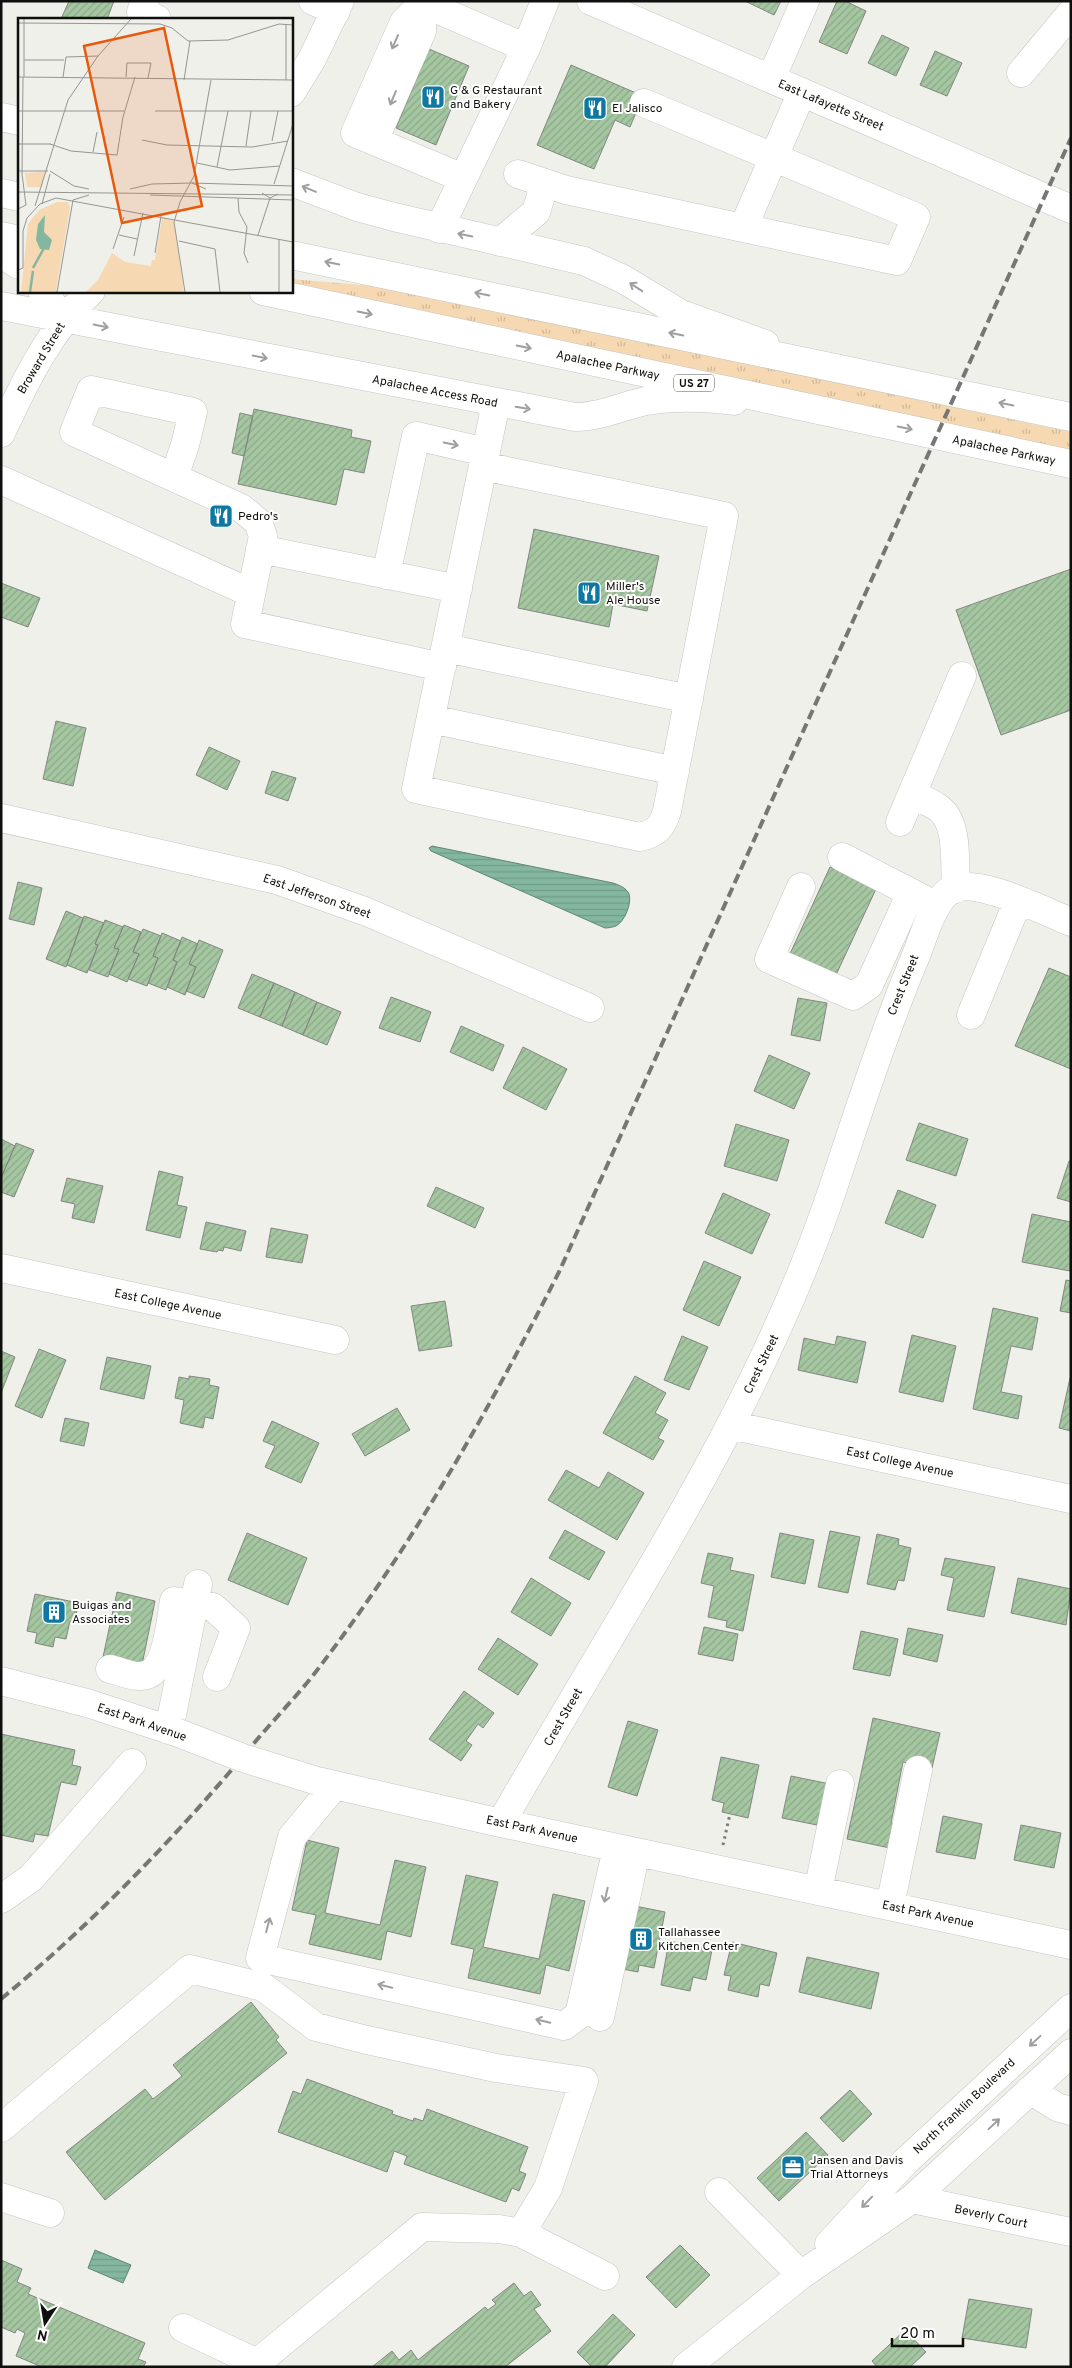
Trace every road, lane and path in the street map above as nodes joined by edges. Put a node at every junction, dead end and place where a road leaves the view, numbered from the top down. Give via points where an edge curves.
1 (545, 1) edge
2 (591, 1) edge
3 (805, 1) edge
4 (330, 5) edge
5 (1071, 13) edge
6 (526, 48) junction
7 (1021, 73) dead end
8 (771, 80) junction
9 (292, 91) edge
10 (802, 92) junction
11 (644, 103) dead end
12 (1, 117) edge
13 (18, 121) edge
14 (774, 158) junction
15 (518, 174) dead end
16 (463, 178) junction
17 (292, 182) edge
18 (545, 183) junction
19 (1, 193) edge
20 (18, 197) edge
21 (1071, 209) edge
22 (536, 212) junction
23 (743, 228) junction
24 (438, 229) junction
25 (1, 236) edge
26 (18, 240) edge
27 (500, 242) junction
28 (1, 254) edge
29 (292, 254) edge
30 (557, 254) junction
31 (18, 264) edge
32 (43, 292) edge
33 (90, 292) edge
34 (268, 292) edge
35 (1, 306) edge
36 (64, 319) junction
37 (877, 376) junction
38 (496, 403) junction
39 (1071, 416) edge
40 (870, 421) junction
41 (1, 433) edge
42 (485, 459) junction
43 (1071, 464) edge
44 (174, 477) dead end
45 (1, 480) edge
46 (260, 549) junction
47 (386, 575) junction
48 (458, 589) junction
49 (251, 594) junction
50 (444, 657) junction
51 (962, 676) dead end
52 (689, 699) junction
53 (431, 719) junction
54 (675, 771) junction
55 (912, 794) junction
56 (1, 818) edge
57 (900, 822) dead end
58 (842, 858) dead end
59 (802, 887) dead end
60 (911, 893) junction
61 (953, 894) junction
62 (1018, 901) junction
63 (1071, 922) edge
64 (869, 985) junction
65 (898, 997) junction
66 (590, 1008) dead end
67 (971, 1015) dead end
68 (1, 1268) edge
69 (335, 1340) dead end
70 (730, 1425) junction
71 (1071, 1499) edge
72 (196, 1594) junction
73 (110, 1669) dead end
74 (217, 1677) dead end
75 (1, 1681) edge
76 (172, 1731) junction
77 (132, 1763) dead end
78 (918, 1770) dead end
79 (326, 1783) junction
80 (840, 1784) dead end
81 (730, 1814) dead end
82 (500, 1823) junction
83 (722, 1848) dead end
84 (627, 1850) junction
85 (818, 1891) junction
86 (1, 1898) edge
87 (890, 1906) junction
88 (1071, 1945) edge
89 (1071, 2008) edge
90 (600, 2017) dead end
91 (1071, 2053) edge
92 (1030, 2090) junction
93 (1071, 2111) edge
94 (1, 2128) edge
95 (719, 2192) dead end
96 (1, 2197) edge
97 (912, 2199) junction
98 (50, 2213) dead end
99 (1071, 2232) edge
100 (521, 2233) junction
101 (801, 2275) junction
102 (605, 2276) dead end
103 (183, 2328) dead end
104 (257, 2365) edge
105 (686, 2367) edge

1 - 6 street
2 - 8 street, East Lafayette Street
3 - 8 street
4 - 9 street via 312,60
5 - 7 street
6 - 16 street
6 -> 16 street via 423,3 404,22 365,137
8 - 10 street, East Lafayette Street
10 - 14 street
10 - 21 street, East Lafayette Street
11 - 14 street
12 - 13 street
14 - 23 street
14 - 23 street via 916,218 897,261
15 - 18 street
16 - 24 street
24 -> 17 street via 357,207
18 - 22 street
18 - 23 street
19 - 20 street
22 - 27 street
22 - 30 street
27 -> 24 street
25 - 26 street
27 - 30 street
28 - 31 street
37 -> 29 street
37 -> 30 street via 765,344 694,319 598,266
32 - 36 street
33 - 36 street, Broward Street
34 -> 40 street, Apalachee Parkway / US 27
35 - 36 street, Apalachee Access Road
36 -> 38 street, Apalachee Access Road
36 - 41 street, Broward Street via 30,374
39 -> 37 street
38 -> 40 street, Apalachee Access Road via 586,417 645,401 702,398
38 - 42 street
40 -> 43 street, Apalachee Parkway / US 27
47 -> 42 street via 416,436
42 - 48 street
42 - 52 street via 724,516
44 - 46 street via 241,508 258,522 263,536
45 - 49 street
46 - 47 street
46 - 49 street
47 - 48 street
48 - 50 street
49 - 50 street via 245,624
50 - 52 street
50 - 53 street
51 - 55 street
52 - 54 street
53 - 54 street
53 - 54 street via 416,789 640,836 652,834 662,826
55 - 57 street
55 - 61 street via 938,807 948,819 952,834
56 - 66 street, East Jefferson Street via 277,880 367,912
58 - 60 street
59 - 64 street via 769,959 853,996
60 - 61 street
60 - 64 street
61 - 62 street via 989,890
61 - 65 street, Crest Street
62 - 63 street
62 - 67 street
64 - 65 street
65 - 70 street, Crest Street via 826,1210 769,1350
68 - 69 street, East College Avenue
70 - 71 street, East College Avenue
70 - 82 street, Crest Street via 646,1576
72 - 73 street via 174,1601 162,1661 153,1672 138,1676
72 - 74 street via 236,1628
72 - 76 street
75 - 76 street, East Park Avenue via 88,1703
76 - 79 street, East Park Avenue, bridge via 243,1758
77 - 86 street via 31,1878
78 - 87 street
79 - 82 street, East Park Avenue
84 -> 79 street via 578,2015 564,2026 260,1958 292,1837
80 - 85 street
81 - 83 path
82 - 84 street, East Park Avenue
84 - 85 street, East Park Avenue
84 - 90 street
85 - 87 street, East Park Avenue
87 - 88 street, East Park Avenue
89 -> 101 street, North Franklin Boulevard via 906,2161
91 - 92 street, North Franklin Boulevard
92 - 93 street via 1057,2107
97 -> 92 street, North Franklin Boulevard
94 - 100 street via 190,1969 263,1987 316,2026 496,2068 584,2081 548,2188
95 - 101 street
96 - 98 street
97 - 99 street, Beverly Court
97 - 101 street, North Franklin Boulevard
100 - 102 street
100 - 104 street via 499,2229 422,2227
101 - 105 street, North Franklin Boulevard
103 - 104 street

